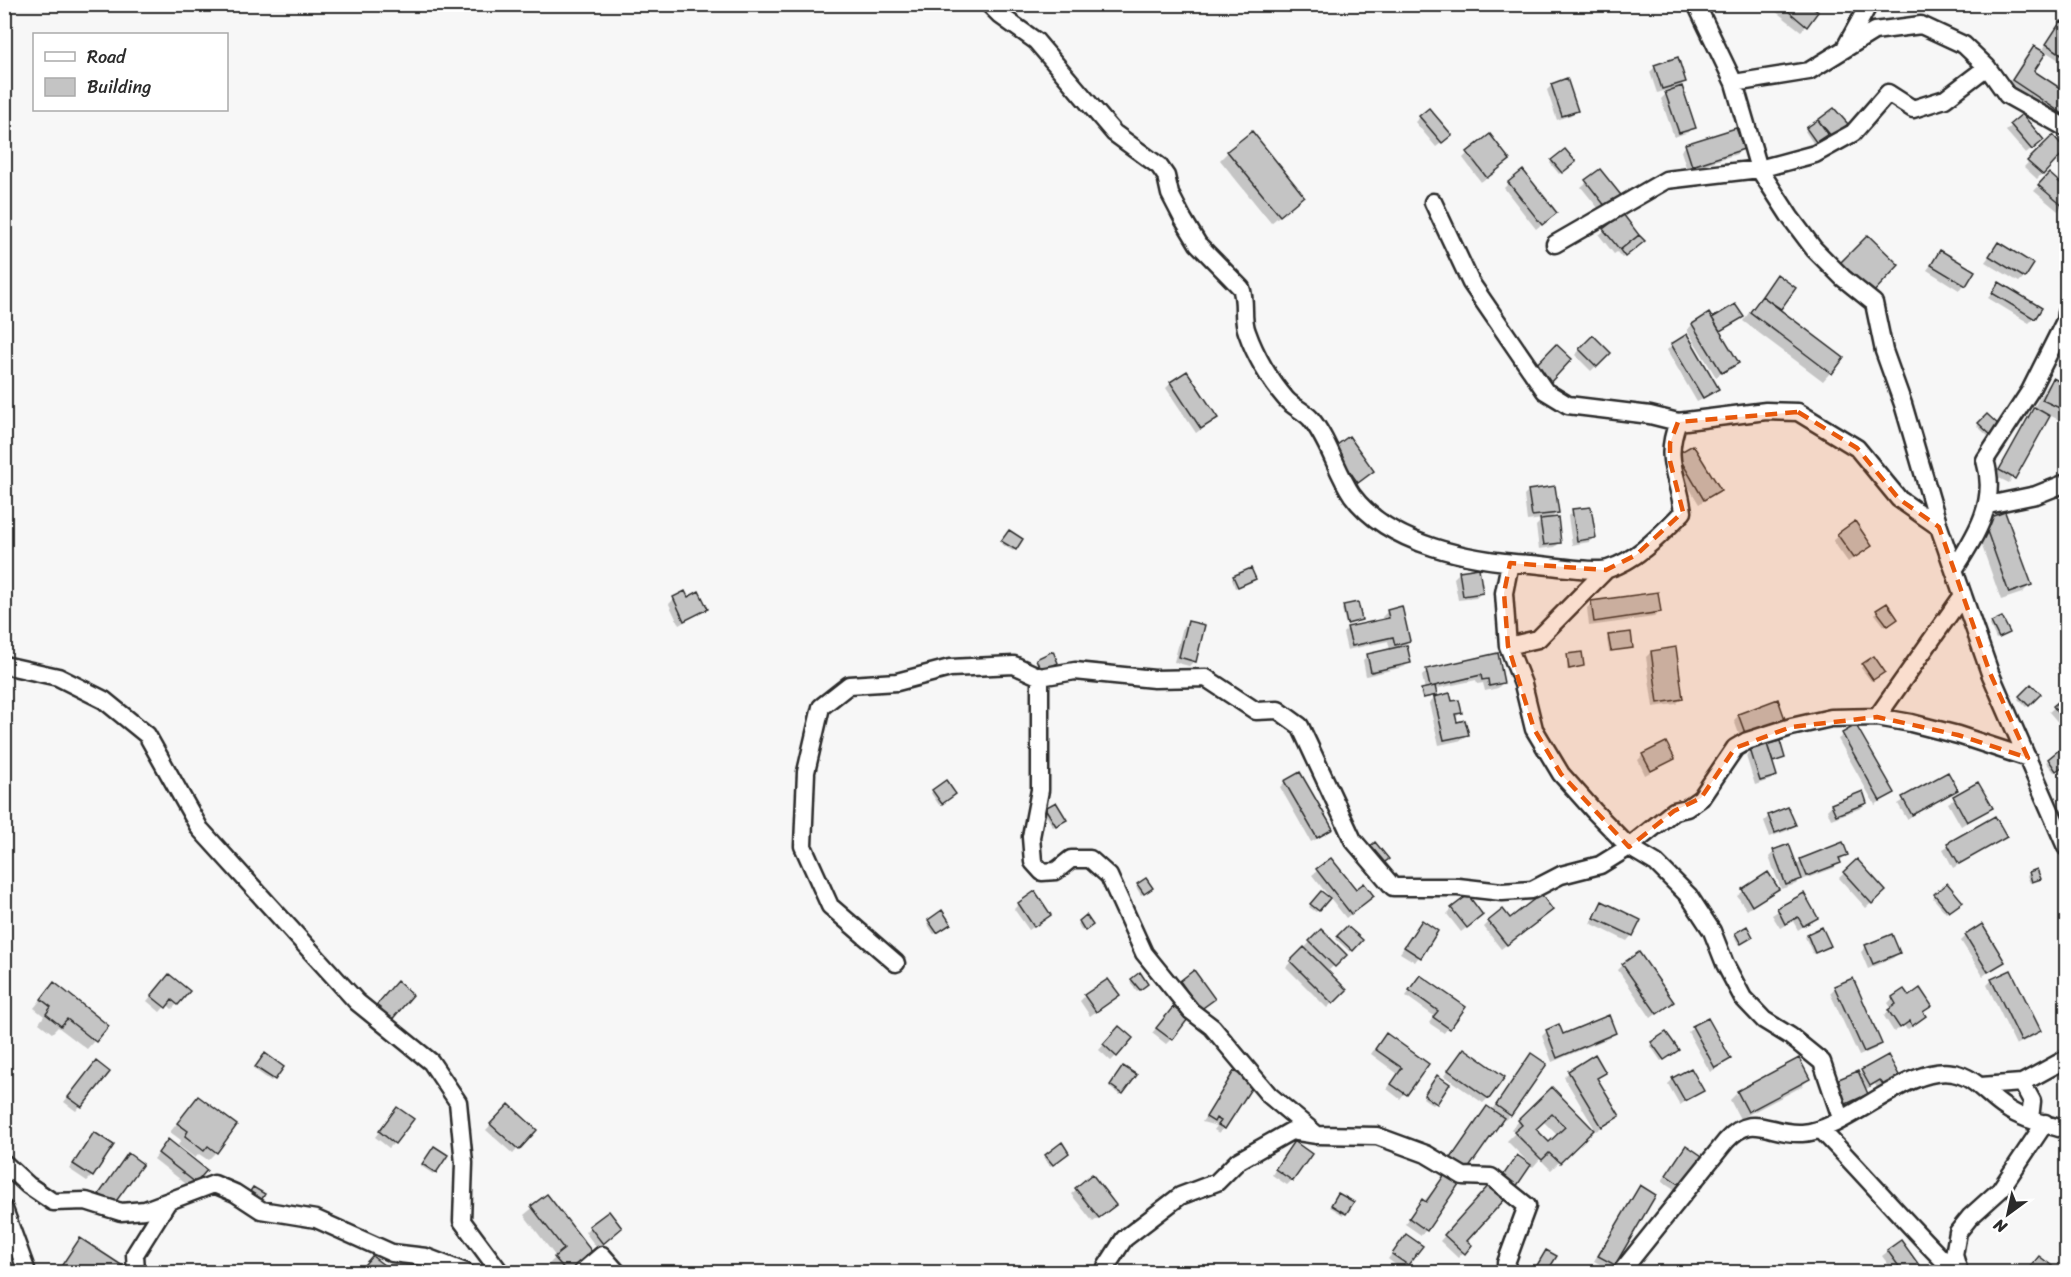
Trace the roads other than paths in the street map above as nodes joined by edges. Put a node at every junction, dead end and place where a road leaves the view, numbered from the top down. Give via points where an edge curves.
1 (989, 4) edge
2 (1696, 4) edge
3 (1869, 4) edge
4 (1845, 47) junction
5 (1987, 67) junction
6 (1734, 83) junction
7 (2067, 128) edge
8 (1759, 169) junction
9 (1433, 202) dead end
10 (1555, 244) dead end
11 (2067, 313) edge
12 (1678, 422) junction
13 (2067, 483) edge
14 (1988, 505) junction
15 (1939, 527) junction
16 (1510, 563) junction
17 (1606, 570) junction
18 (1954, 570) junction
19 (1963, 595) junction
20 (1508, 646) junction
21 (4, 666) edge
22 (1040, 677) junction
23 (1877, 717) junction
24 (2028, 758) junction
25 (1629, 847) junction
26 (2067, 847) edge
27 (896, 963) dead end
28 (2067, 1059) edge
29 (2022, 1083) junction
30 (1981, 1086) junction
31 (1841, 1118) junction
32 (2038, 1121) junction
33 (2067, 1130) edge
34 (1822, 1131) junction
35 (1317, 1135) junction
36 (4, 1163) edge
37 (167, 1203) junction
38 (4, 1209) edge
39 (27, 1272) edge
40 (136, 1272) edge
41 (465, 1272) edge
42 (500, 1272) edge
43 (582, 1272) edge
44 (617, 1272) edge
45 (1107, 1272) edge
46 (1507, 1272) edge
47 (1621, 1272) edge
48 (1957, 1272) edge

1 - 16 street via 1036,41 1114,133 1166,176 1170,194 1198,244 1241,288 1247,334 1274,384 1310,418 1354,497 1385,525 1423,544
2 - 6 street
3 - 4 street
4 - 5 street via 1874,31 1921,25 1964,45
4 - 6 street via 1809,71
5 - 7 street via 2007,95
5 - 8 street via 1945,99 1913,109 1888,93 1853,133 1815,153
6 - 8 street
8 - 10 street via 1666,180
8 - 15 street via 1814,249 1874,303 1884,351 1904,404
9 - 12 street via 1471,283 1545,391 1568,405
11 - 14 street via 2030,392 1986,460 1991,478
12 - 15 street via 1766,411 1798,412 1857,448 1899,499
12 - 17 street via 1670,443 1670,461 1683,512 1636,555
13 - 14 street via 2036,495
14 - 18 street
15 - 18 street
16 - 17 street
16 - 20 street via 1504,594
17 - 20 street via 1538,639
18 - 19 street
19 - 23 street
19 - 24 street via 1990,673
20 - 25 street via 1523,684 1533,729 1561,774
21 - 42 street via 58,677 104,700 147,735 200,829 357,1002 431,1062 458,1102 464,1163 462,1221
22 - 25 street via 1075,671 1154,679 1206,678 1256,711 1278,711 1300,726 1353,840 1393,887 1532,890 1561,875 1600,865
22 - 27 street via 1014,665 950,668 897,682 849,685 821,707 806,771 803,846 830,906
22 - 35 street via 1041,790 1030,837 1033,862 1042,872 1056,871 1071,859 1090,859 1110,876 1150,962 1269,1095
23 - 24 street via 1958,735
23 - 25 street via 1831,718 1747,741 1735,748 1701,798 1674,811
24 - 26 street
25 - 31 street via 1656,862 1689,896 1712,931 1743,998 1764,1020 1821,1062
28 - 29 street
29 - 30 street
29 - 32 street
30 - 31 street via 1953,1073 1914,1079
30 - 32 street via 2006,1109
31 - 34 street
32 - 33 street
32 - 48 street via 2000,1190 1959,1232 1954,1255
34 - 47 street via 1799,1133 1750,1125 1737,1129
34 - 48 street via 1922,1240
35 - 45 street via 1291,1131 1238,1161 1217,1182 1180,1196 1124,1239 1106,1267
35 - 46 street via 1377,1136 1426,1154 1463,1176 1491,1177 1527,1206 1506,1263
36 - 37 street via 53,1202 86,1201 121,1212
37 - 40 street via 135,1254
37 - 41 street via 214,1184 261,1210 316,1219 392,1253 426,1257
38 - 39 street
43 - 44 street via 602,1255

